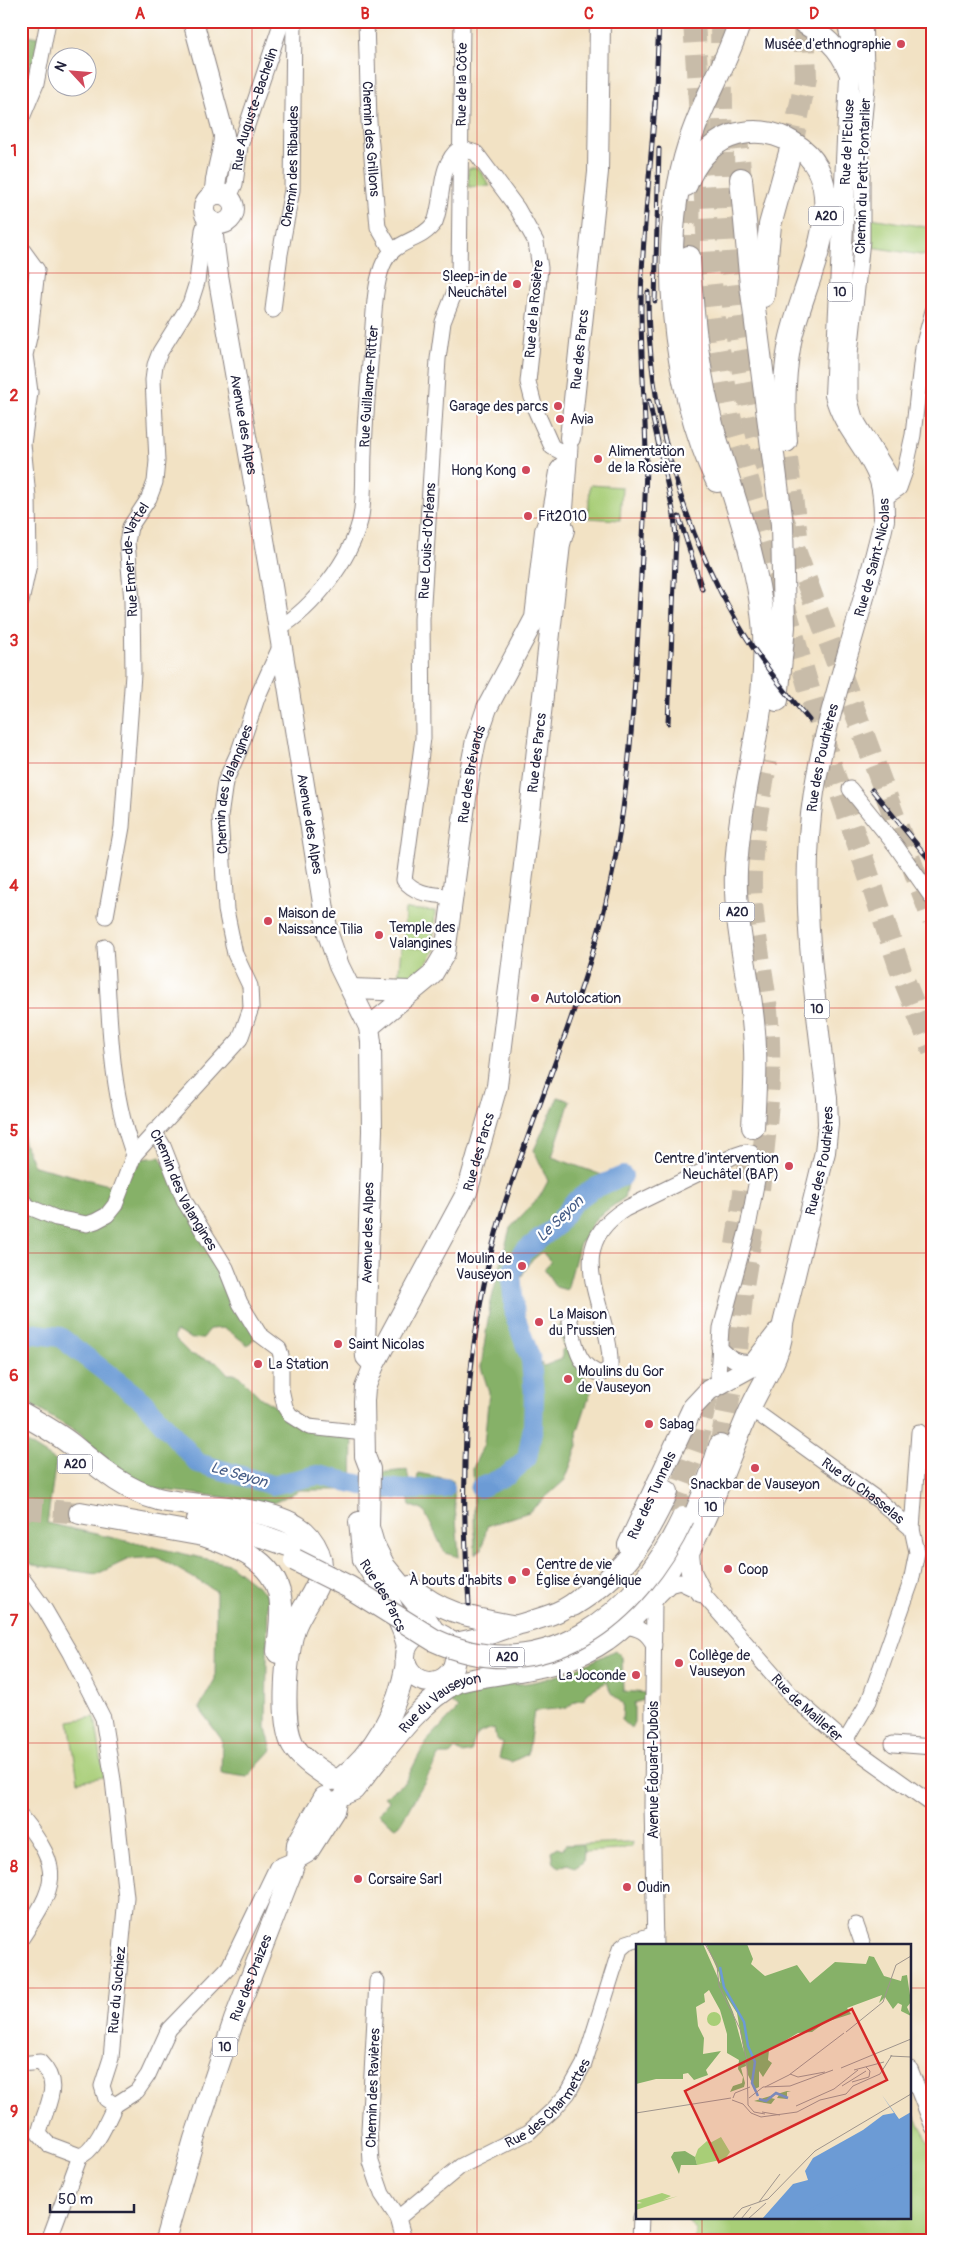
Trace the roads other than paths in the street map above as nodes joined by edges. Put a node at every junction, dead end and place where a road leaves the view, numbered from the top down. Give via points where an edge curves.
1 (48, 21) edge
2 (193, 21) edge
3 (282, 21) edge
4 (294, 21) edge
5 (366, 21) edge
6 (462, 21) edge
7 (600, 21) edge
8 (740, 21) edge
9 (835, 21) edge
10 (847, 21) edge
11 (864, 21) edge
12 (807, 25) edge
13 (849, 72) junction
14 (21, 120) edge
15 (460, 148) junction
16 (791, 149) tunnel mouth
17 (741, 179) tunnel mouth
18 (222, 196) junction
19 (676, 213) junction
20 (232, 218) junction
21 (209, 220) junction
22 (21, 248) edge
23 (392, 251) junction
24 (689, 257) tunnel mouth
25 (218, 275) junction
26 (273, 310) dead end
27 (933, 311) edge
28 (764, 377) junction
29 (570, 447) junction
30 (787, 459) tunnel mouth
31 (884, 500) junction
32 (559, 521) junction
33 (748, 548) junction
34 (21, 602) edge
35 (280, 636) junction
36 (837, 692) joint
37 (767, 761) tunnel mouth
38 (850, 790) dead end
39 (454, 896) junction
40 (933, 900) edge
41 (106, 916) dead end
42 (105, 947) dead end
43 (351, 989) junction
44 (411, 991) junction
45 (369, 1027) junction
46 (753, 1127) dead end
47 (154, 1131) junction
48 (134, 1155) junction
49 (21, 1200) edge
50 (570, 1322) dead end
51 (783, 1324) junction
52 (719, 1347) junction
53 (756, 1362) junction
54 (374, 1365) junction
55 (722, 1384) junction
56 (750, 1408) junction
57 (21, 1414) edge
58 (21, 1427) edge
59 (919, 1432) dead end
60 (364, 1433) junction
61 (720, 1446) tunnel mouth
62 (666, 1492) tunnel mouth
63 (365, 1496) junction
64 (80, 1513) tunnel mouth
65 (678, 1515) tunnel mouth
66 (912, 1529) junction
67 (206, 1536) junction
68 (689, 1553) junction
69 (297, 1555) junction
70 (390, 1574) junction
71 (21, 1577) edge
72 (659, 1591) junction
73 (701, 1592) junction
74 (573, 1605) junction
75 (514, 1626) junction
76 (625, 1626) junction
77 (443, 1638) junction
78 (654, 1646) junction
79 (407, 1655) junction
80 (453, 1665) junction
81 (521, 1670) junction
82 (430, 1682) junction
83 (396, 1740) junction
84 (846, 1742) junction
85 (893, 1744) dead end
86 (933, 1748) edge
87 (333, 1790) junction
88 (933, 1805) edge
89 (21, 1817) edge
90 (296, 1859) junction
91 (856, 1925) dead end
92 (21, 1939) edge
93 (654, 1939) edge
94 (863, 1944) edge
95 (377, 1980) dead end
96 (21, 2064) edge
97 (912, 2074) edge
98 (115, 2105) junction
99 (933, 2127) edge
100 (80, 2156) junction
101 (398, 2218) junction
102 (641, 2218) edge
103 (50, 2240) edge
104 (166, 2240) edge
105 (404, 2240) edge
106 (640, 2240) edge

1 - 14 street via 36,84
2 - 18 main road via 224,135 215,179
3 - 18 street, Rue Auguste-Bachelin via 240,146 235,184
4 - 26 street, Chemin des Ribaudes via 292,190
5 - 23 street, Chemin des Grillons via 369,122 378,227
6 - 15 street, Rue de la Côte
7 - 29 main road, Rue des Parcs via 598,172
8 - 19 highway via 689,144
9 - 12 main road via 824,28
10 - 13 main road, Rue de l'Ecluse / 10 via 851,38
11 - 31 street, Chemin du Petit-Pontarlier via 867,87 862,138 862,240 850,354 850,400 855,418 890,475
12 - 13 main road via 836,48
13 - 31 main road, Rue de l'Ecluse / 10 via 835,396 841,414 873,465
15 - 23 street via 451,154 446,167 439,212 430,230 401,243
15 - 29 street, Rue de la Rosière via 476,153 518,208 536,242 540,268 529,388 552,446
15 - 39 street, Rue Louis-d'Orléans via 459,281 443,322 438,359 422,619 423,738 404,880 418,892
16 - 28 highway via 770,225 764,270
17 - 28 highway
18 - 20 main road via 234,204
18 - 21 main road via 205,204
19 - 30 highway, A20 via 698,162 730,137 750,132 778,136 800,147 819,171 826,194 826,219 799,307 788,359 784,412
19 - 33 highway, A20 via 673,292 683,377 701,446
20 - 21 main road via 220,224
20 - 25 main road, Avenue des Alpes
21 - 25 main road, Avenue des Alpes
21 - 41 street, Rue Emer-de-Vattel via 203,230 197,282 190,304 155,365 155,482 149,498 130,527 127,542 133,674 122,827
22 - 34 street via 37,270 25,355 30,392 23,444 30,564
23 - 35 street, Rue Guillaume-Ritter via 382,266 373,322 361,519 347,553 326,584
24 - 33 highway, A20 via 694,331 704,389
25 - 35 main road, Avenue des Alpes
27 - 31 street, Rue de Saint-Nicolas via 923,347 913,435 905,471 899,488
28 - 37 highway via 780,497 785,577 782,657
29 - 32 street via 558,469
31 - 36 main road, Rue de Saint-Nicolas / 10 via 880,538
32 - 39 main road, Rue des Brévards via 545,531 535,618 487,708 476,740 468,776
32 - 54 main road, Rue des Parcs via 560,544 497,1086 467,1192
33 - 46 highway, A20 via 761,604 765,658 763,698 742,813 736,874 739,934 754,1022
35 - 43 main road, Avenue des Alpes via 328,934 338,966
35 - 47 street, Chemin des Valangines via 225,782 220,817 226,910 235,954 250,986 251,1008 240,1039
36 - 51 main road, Rue des Poudrières / 10 via 814,793 808,872 809,934 827,1098 826,1152
38 - 40 street via 896,846
39 - 44 main road, Rue des Brévards via 448,941 439,966
42 - 48 street via 112,1054 126,1134
43 - 44 main road
43 - 45 main road, Avenue des Alpes
44 - 45 main road, Rue des Brévards
45 - 54 main road, Avenue des Alpes via 372,1131 365,1353
47 - 48 street
47 - 60 street, Chemin des Valangines via 164,1146 185,1202 226,1268 240,1303 259,1334 279,1349 280,1389 290,1415 309,1427
48 - 49 street via 115,1205 96,1221 87,1224 56,1218 29,1207
50 - 52 street via 583,1364 601,1374 610,1368 610,1354 590,1259 598,1233 613,1216 745,1152 751,1154 759,1169
51 - 53 main road, Rue des Tunnels / 10
51 - 56 main road, Rue des Poudrières / 10 via 783,1340
52 - 53 street via 734,1361
52 - 55 street via 718,1375
53 - 55 main road, Rue des Tunnels / 10
54 - 60 main road, Rue des Parcs via 365,1388
55 - 56 main road
55 - 74 main road, Rue des Tunnels / 10 via 703,1395 693,1407 624,1550
56 - 66 street, Rue du Chasselas via 878,1500
56 - 68 main road, Rue des Poudrières / 10
57 - 87 highway via 58,1435 109,1477 137,1491 178,1504 272,1516 295,1524 310,1538 318,1556 320,1575 314,1595 291,1638 285,1720 296,1751
58 - 69 highway, A20 via 44,1439 100,1485 122,1497 150,1508 238,1529
59 - 66 street
60 - 63 main road, Rue des Parcs via 365,1456 360,1467
61 - 72 highway via 694,1522
62 - 74 highway via 627,1563 601,1587
63 - 70 main road, Rue des Parcs via 369,1527 379,1556
63 - 79 main road, Rue des Parcs via 359,1534 363,1560 390,1602 404,1632
64 - 67 highway, A20
65 - 69 highway, A20 via 644,1562 606,1605 556,1634 520,1643 484,1643 456,1636 430,1624 340,1568
66 - 84 street, Rue du Chasselas via 917,1552 911,1582 869,1701
67 - 69 highway, A20
67 - 87 highway via 253,1556 275,1582 281,1607 278,1740 283,1754 296,1771
68 - 72 main road, Rue des Poudrières / 10 via 681,1568
68 - 73 main road via 691,1572
70 - 75 main road, Rue des Parcs via 451,1612
70 - 77 main road, Rue des Parcs
71 - 98 street, Rue du Suchiez via 45,1610 103,1718 126,1897 111,2058 102,2086 106,2099
72 - 73 street via 680,1582
72 - 76 main road, 10
72 - 78 street, Avenue Édouard-Dubois
73 - 84 street, Rue de Maillefer via 791,1695
74 - 75 main road, 10 via 553,1615
75 - 77 main road, 10 via 479,1638
75 - 81 main road via 508,1652 512,1662
76 - 78 street via 645,1632
76 - 81 main road, Rue du Vauseyon / 10 via 584,1654 564,1662
77 - 79 main road via 418,1634
77 - 80 main road via 455,1658
78 - 93 street, Avenue Édouard-Dubois
79 - 82 main road via 415,1677
79 - 87 main road, Rue des Parcs / 10 via 400,1693 389,1718 356,1766
80 - 81 main road, Rue du Vauseyon / 10 via 492,1665
80 - 82 main road via 442,1679
81 - 83 main road, Rue du Vauseyon / 10 via 472,1678 452,1685 434,1698
82 - 83 main road, Rue du Vauseyon / 10 via 405,1713
83 - 87 main road, Rue du Vauseyon / 10 via 354,1790
84 - 88 street, Rue de Maillefer
85 - 86 street
87 - 90 main road, Rue des Draizes / 10 via 297,1844
89 - 92 street via 42,1844 50,1871 44,1903
90 - 98 street via 277,1867 229,1967 169,2029 137,2091
90 - 104 main road, Rue des Draizes / 10 via 234,2020 194,2139
91 - 94 street
93 - 101 street, Rue des Charmettes via 627,1943 620,1949 584,2064 568,2093 554,2109 529,2132 461,2166
95 - 101 street, Chemin des Ravières via 368,2130 371,2162 382,2194
96 - 100 street via 40,2062 50,2072 54,2086 39,2134 48,2144
97 - 99 street
98 - 100 street via 93,2146
100 - 103 street
101 - 105 street
102 - 106 street

